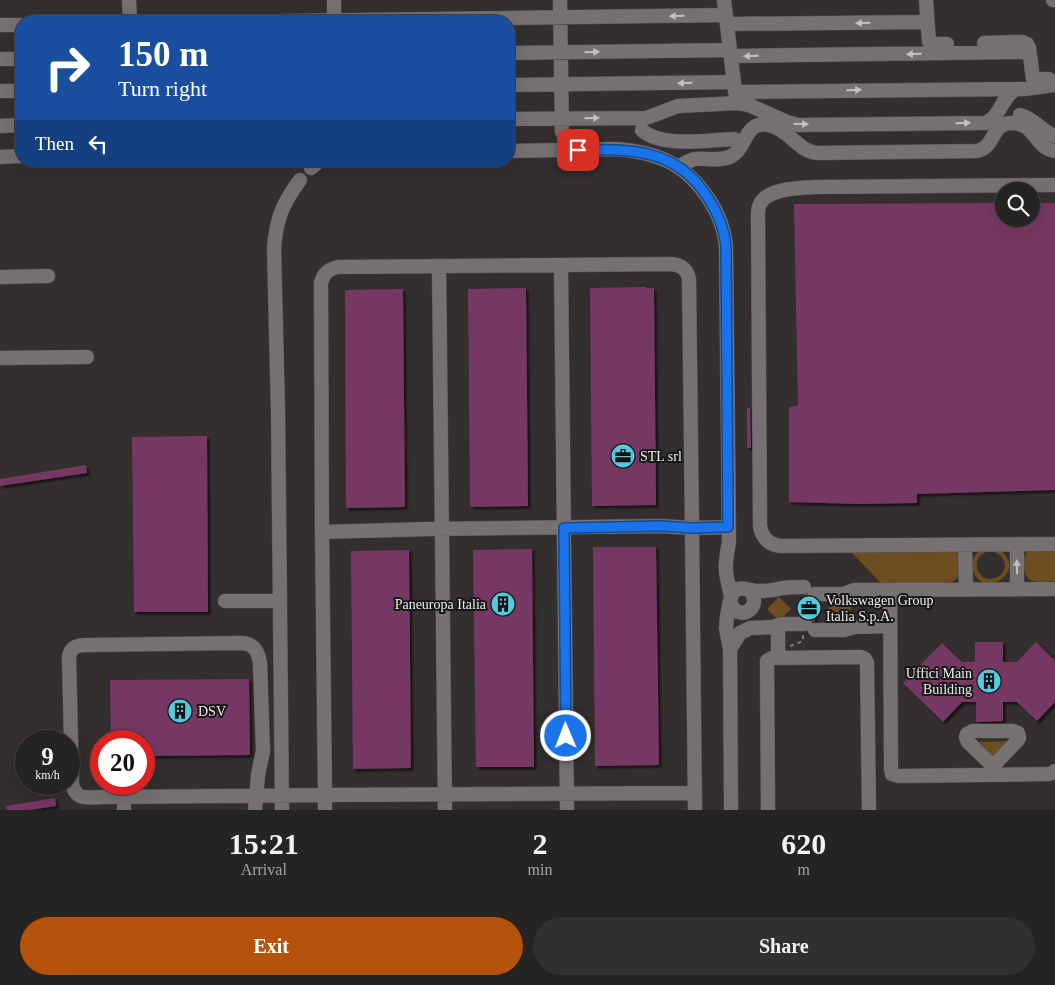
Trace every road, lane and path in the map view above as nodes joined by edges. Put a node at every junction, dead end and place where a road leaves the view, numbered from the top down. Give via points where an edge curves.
1 (129, 0) edge
2 (334, 0) edge
3 (560, 0) edge
4 (724, 0) edge
5 (926, 0) edge
6 (130, 15) edge
7 (334, 15) edge
8 (560, 18) junction
9 (515, 19) edge
10 (726, 20) junction
11 (0, 25) edge
12 (15, 25) edge
13 (927, 26) junction
14 (561, 52) junction
15 (515, 53) edge
16 (730, 53) junction
17 (1030, 57) junction
18 (0, 59) edge
19 (15, 59) edge
20 (1055, 79) edge
21 (561, 84) junction
22 (1033, 84) junction
23 (515, 85) edge
24 (1055, 85) edge
25 (1017, 89) junction
26 (0, 91) edge
27 (15, 91) edge
28 (735, 92) junction
29 (671, 108) junction
30 (614, 118) junction
31 (515, 120) edge
32 (992, 120) junction
33 (15, 125) edge
34 (0, 126) edge
35 (562, 126) junction
36 (642, 130) junction
37 (1055, 136) edge
38 (734, 138) dead end
39 (515, 151) edge
40 (1055, 151) edge
41 (0, 156) edge
42 (15, 156) edge
43 (678, 167) junction
44 (300, 180) dead end
45 (1055, 186) edge
46 (561, 265) junction
47 (440, 266) junction
48 (48, 276) dead end
49 (0, 277) edge
50 (87, 357) dead end
51 (0, 358) edge
52 (728, 527) junction
53 (564, 528) junction
54 (692, 528) junction
55 (443, 529) junction
56 (322, 532) junction
57 (729, 542) junction
58 (1017, 544) junction
59 (1055, 544) edge
60 (966, 545) junction
61 (1017, 589) junction
62 (1055, 589) edge
63 (748, 590) junction
64 (890, 590) junction
65 (966, 590) junction
66 (730, 599) junction
67 (225, 601) dead end
68 (280, 601) junction
69 (747, 612) junction
70 (890, 626) junction
71 (775, 628) junction
72 (730, 649) junction
73 (778, 658) junction
74 (1055, 771) edge
75 (695, 793) junction
76 (445, 794) junction
77 (567, 794) junction
78 (256, 796) junction
79 (282, 796) junction
80 (325, 796) junction
81 (124, 804) edge
82 (255, 810) edge
83 (282, 810) edge
84 (325, 810) edge
85 (445, 810) edge
86 (567, 810) edge
87 (695, 810) edge
88 (731, 810) edge
89 (768, 810) edge
90 (869, 810) edge

1 - 6 street
2 - 7 street
3 - 8 street
4 - 10 street
5 - 13 street
8 - 9 street
10 -> 8 street
8 - 14 street
13 -> 10 street via 923,22
10 - 16 street
11 - 12 street
13 - 17 street via 931,44 1022,42 1028,46
14 - 15 street
14 -> 16 street
14 - 21 street
17 -> 16 street via 1025,52
16 - 28 street
17 - 22 street
18 - 19 street
20 - 22 street
21 - 23 street
28 -> 21 street
21 - 35 street
22 - 24 street
22 - 25 street
28 -> 25 street
25 - 32 street via 1011,92
26 - 27 street
28 - 29 street
28 -> 32 street via 744,103 798,125 986,123
29 - 30 street via 649,117
29 - 36 street
35 -> 30 street
30 - 36 street
31 - 35 street
32 - 37 street via 1008,115 1023,116
33 - 34 street
36 - 38 street via 673,142
39 - 43 street via 628,150 652,154
40 - 43 street via 1047,149 1028,129 1016,123 997,129 988,146 977,152 812,153 779,129 762,125 750,130 732,156 694,159
41 - 42 street
43 - 52 street via 706,195 721,220 725,235
44 - 68 street via 281,210 274,249
45 - 60 street via 804,188 770,195 758,207 760,526 764,538 773,545 781,546
46 - 47 street
46 - 53 street
46 - 54 street via 672,264 687,272
47 - 55 street
47 - 56 street via 338,267 323,276
48 - 49 street
50 - 51 street
52 - 54 street
52 - 57 street
53 - 54 street
53 - 55 street
53 - 77 street
54 - 75 street
55 - 56 street
55 - 76 street
56 - 80 street
57 - 63 street via 735,575
57 - 66 street via 725,560
58 - 59 street
58 - 60 street
61 -> 58 street
60 - 65 street
61 - 62 street
61 - 65 street
63 - 64 street via 782,588 844,594 854,590
63 - 66 street via 738,589
63 - 69 street via 754,602
64 - 65 street
64 - 70 street
66 - 69 street via 736,611
66 - 72 street via 726,628
67 - 68 street
68 - 79 street
69 - 72 street via 737,620
70 - 71 street via 844,630 783,624
70 - 74 street via 892,774 993,770 1050,774
71 - 72 street via 746,629
71 - 73 street
72 - 88 street
73 - 89 street via 769,658 766,663
73 - 90 street via 861,657 867,660
75 - 77 street
75 - 87 street
76 - 77 street
76 - 80 street
76 - 85 street
77 - 86 street
78 - 79 street
78 - 81 street
78 - 81 street via 263,751 260,663 255,648 242,643 76,646 69,658 73,790 78,796
78 - 82 street
79 - 80 street
79 - 83 street
80 - 84 street

